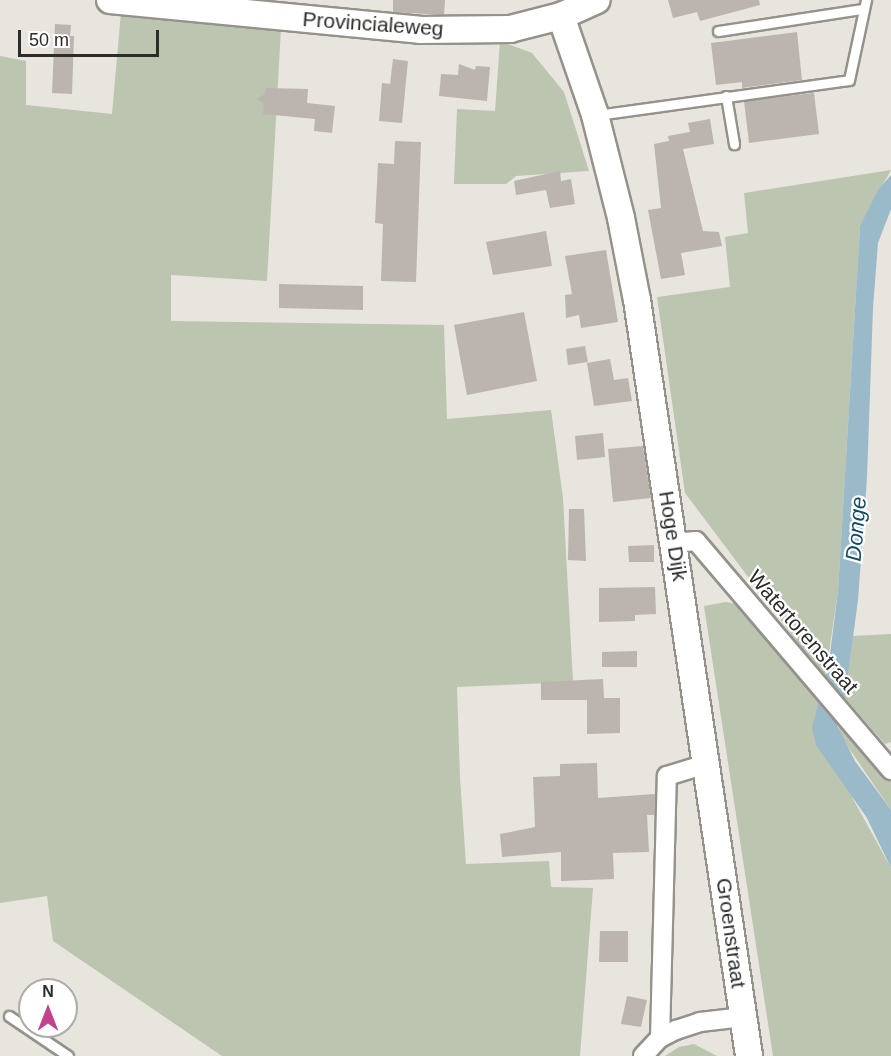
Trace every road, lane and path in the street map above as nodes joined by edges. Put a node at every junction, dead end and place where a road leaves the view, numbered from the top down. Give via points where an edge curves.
1 (110, 0) edge
2 (597, 0) edge
3 (863, 5) edge
4 (561, 15) junction
5 (718, 31) dead end
6 (726, 96) junction
7 (595, 115) junction
8 (734, 144) dead end
9 (674, 543) junction
10 (706, 764) junction
11 (891, 770) edge
12 (9, 1016) dead end
13 (744, 1017) junction
14 (660, 1038) junction
15 (68, 1056) edge
16 (643, 1056) edge
17 (749, 1056) edge

1 - 4 street, Provincialeweg via 420,30 510,29
2 - 4 street, Provincialeweg
3 - 5 lane
3 - 6 lane via 849,80
4 - 7 street, Hoge Dijk
6 - 7 lane
6 - 8 lane
7 - 9 street, Hoge Dijk via 637,300
9 - 10 street, Hoge Dijk
9 - 11 street, Watertorenstraat via 696,541
10 - 13 street, Groenstraat
10 - 14 street via 667,776
12 - 15 lane
13 - 14 street, Groenstraat via 700,1022
13 - 17 street
14 - 16 street

